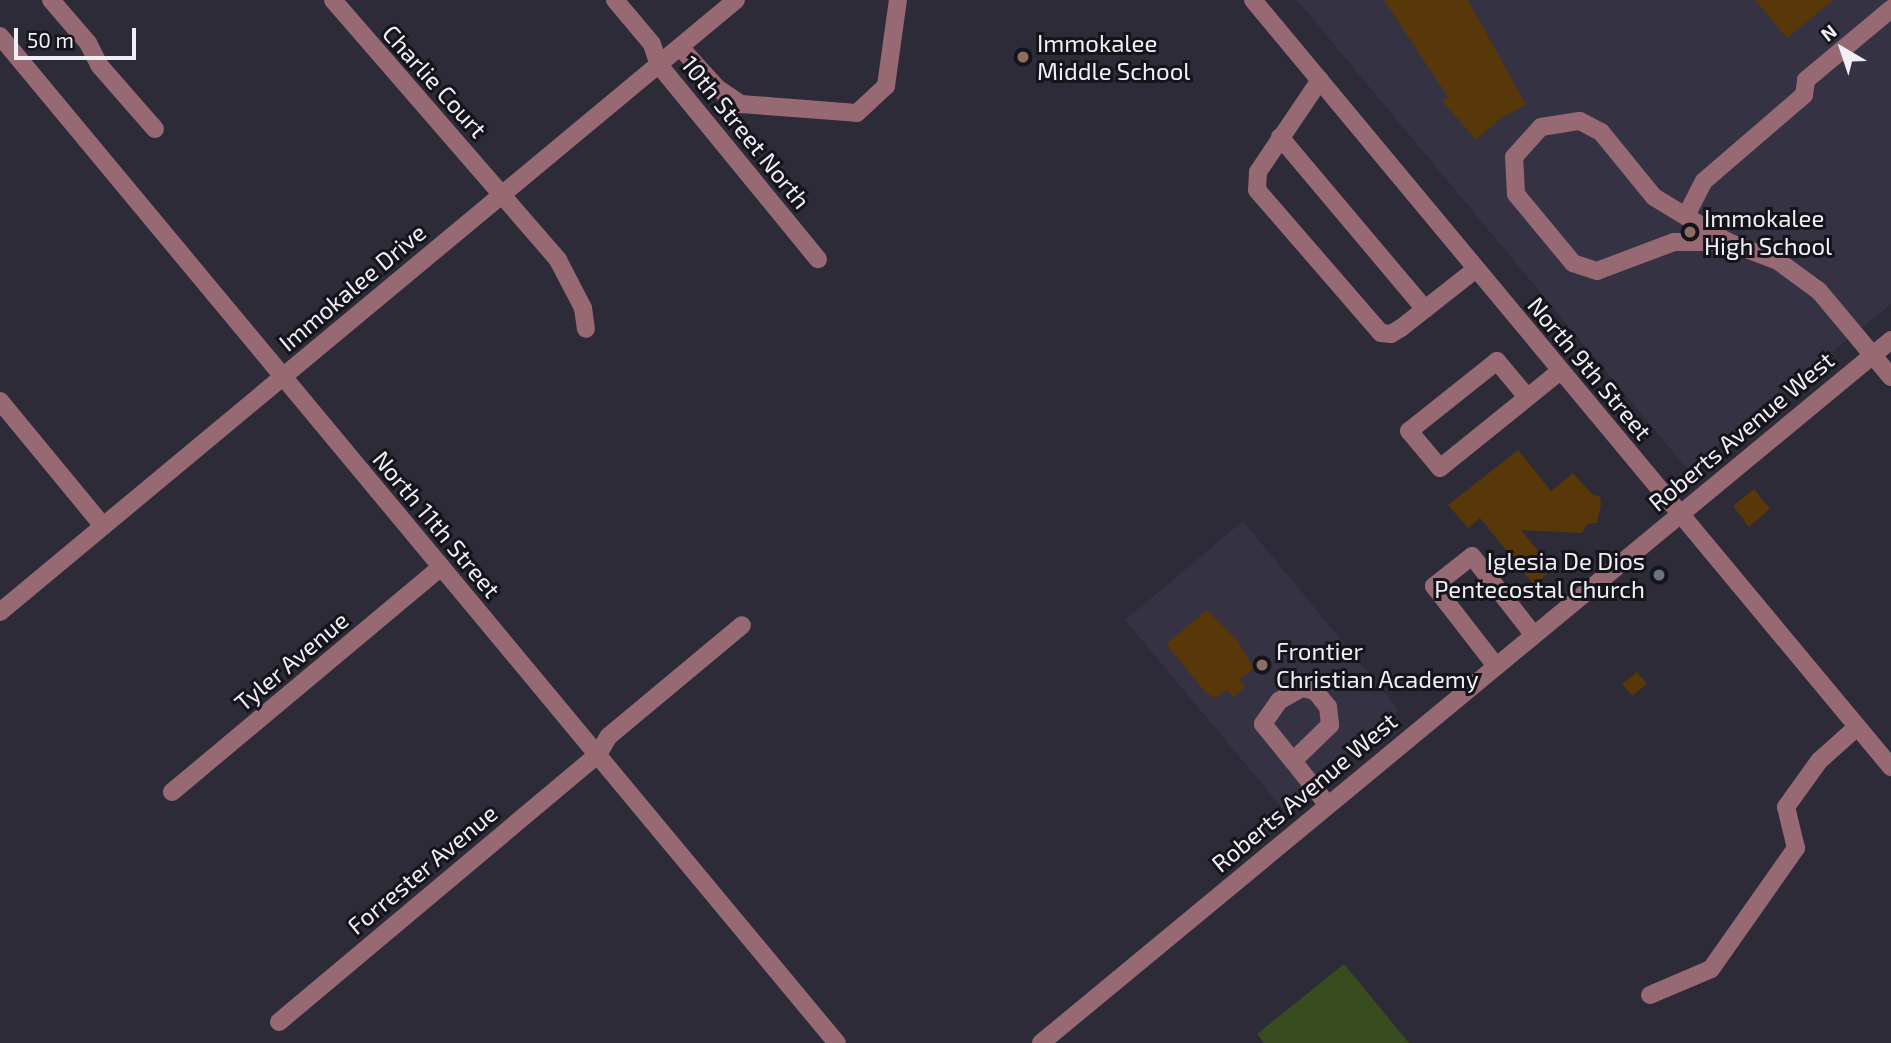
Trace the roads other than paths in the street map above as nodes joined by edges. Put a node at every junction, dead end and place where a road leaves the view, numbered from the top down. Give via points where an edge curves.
1 (51, 0) edge
2 (333, 0) edge
3 (615, 0) edge
4 (736, 0) edge
5 (898, 0) edge
6 (1253, 0) edge
7 (1891, 9) edge
8 (0, 36) edge
9 (680, 47) junction
10 (659, 65) junction
11 (1320, 80) junction
12 (155, 129) dead end
13 (1280, 137) junction
14 (503, 193) junction
15 (1686, 216) junction
16 (1728, 242) junction
17 (818, 259) dead end
18 (1476, 269) junction
19 (1426, 309) junction
20 (586, 329) dead end
21 (1891, 340) edge
22 (1872, 355) junction
23 (1560, 371) junction
24 (283, 376) junction
25 (1891, 377) edge
26 (1527, 397) junction
27 (0, 401) edge
28 (1680, 514) junction
29 (103, 526) junction
30 (441, 567) junction
31 (0, 612) edge
32 (742, 625) dead end
33 (1533, 634) junction
34 (1496, 666) junction
35 (1857, 727) junction
36 (598, 754) junction
37 (1293, 761) dead end
38 (1891, 767) edge
39 (172, 792) dead end
40 (1327, 804) junction
41 (1650, 995) dead end
42 (279, 1022) dead end
43 (1060, 1037) edge
44 (837, 1043) edge
45 (1041, 1043) edge

1 - 12 street
2 - 14 street, Charlie Court
3 - 10 street, 10th Street North via 652,44
4 - 9 street, Immokalee Drive
5 - 9 street via 886,86 857,113 741,104 717,88
6 - 11 street, North 9th Street
7 - 15 street via 1805,80 1804,95 1789,110 1704,181
8 - 24 street, North 11th Street
9 - 10 street, Immokalee Drive
10 - 14 street, Immokalee Drive
10 - 17 street, 10th Street North
11 - 13 street
11 - 18 street, North 9th Street
13 - 19 street
13 - 19 street via 1258,172 1257,190 1381,333 1391,334
14 - 20 street, Charlie Court via 570,278
14 - 24 street, Immokalee Drive
15 - 16 street
15 - 16 street via 1654,197 1601,132 1580,121 1541,127 1514,157 1516,194 1573,263 1597,271 1674,243
16 - 22 street via 1778,261 1819,291
18 - 19 street
18 - 23 street, North 9th Street
21 - 22 street, Roberts Avenue West
22 - 25 street
22 - 28 street, Roberts Avenue West
23 - 26 street
23 - 28 street, North 9th Street
24 - 29 street, Immokalee Drive
24 - 30 street, North 11th Street
26 - 26 street via 1440,468 1409,431 1497,361
27 - 29 street
28 - 33 street, Roberts Avenue West
28 - 35 street, North 9th Street
29 - 31 street, Immokalee Drive
30 - 36 street, North 11th Street
30 - 39 street, Tyler Avenue
32 - 36 street, Forrester Avenue via 609,736
33 - 34 street, Roberts Avenue West
33 - 34 street via 1472,556 1434,586
34 - 40 street, Roberts Avenue West
35 - 38 street, North 9th Street
35 - 41 street via 1819,761 1786,807 1796,848 1711,969
36 - 42 street, Forrester Avenue
36 - 44 street, North 11th Street
37 - 40 street
40 - 43 street, Roberts Avenue West
43 - 45 street, Roberts Avenue West

